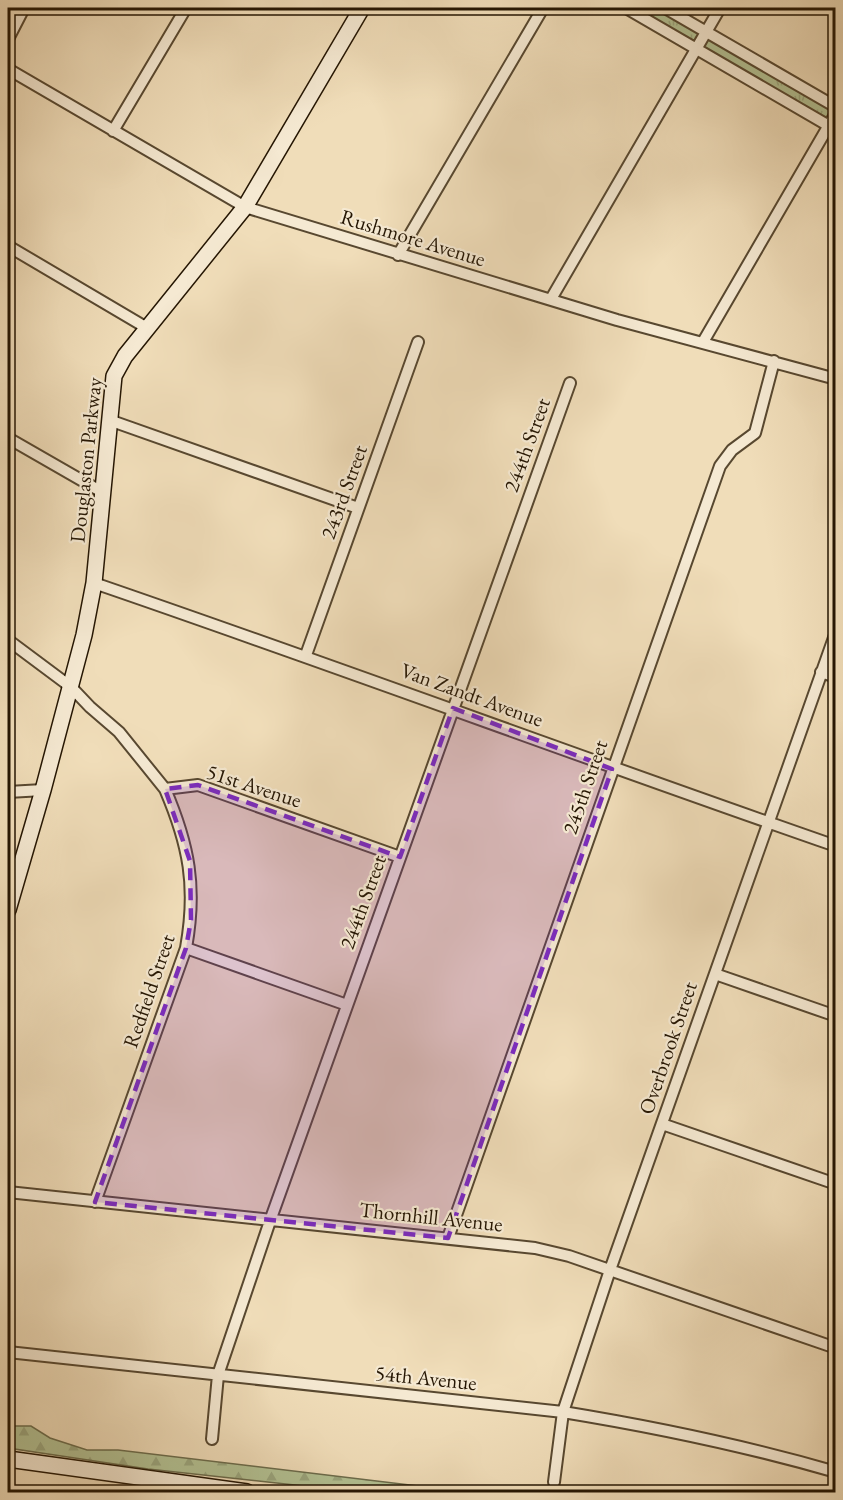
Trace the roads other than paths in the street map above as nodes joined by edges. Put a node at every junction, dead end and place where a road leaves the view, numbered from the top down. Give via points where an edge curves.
1 (24, 8) edge
2 (186, 8) edge
3 (362, 8) edge
4 (543, 8) edge
5 (626, 8) edge
6 (665, 8) edge
7 (720, 8) edge
8 (706, 31) junction
9 (8, 39) edge
10 (696, 48) junction
11 (8, 69) edge
12 (836, 107) edge
13 (836, 113) edge
14 (832, 128) edge
15 (113, 130) junction
16 (245, 207) junction
17 (8, 246) edge
18 (398, 255) junction
19 (551, 299) junction
20 (147, 328) junction
21 (418, 342) dead end
22 (703, 342) junction
23 (774, 362) junction
24 (836, 380) edge
25 (570, 383) dead end
26 (109, 420) junction
27 (8, 438) edge
28 (102, 492) junction
29 (358, 508) junction
30 (94, 583) junction
31 (836, 632) edge
32 (8, 640) edge
33 (306, 656) junction
34 (821, 672) junction
35 (836, 677) edge
36 (71, 687) junction
37 (453, 708) junction
38 (612, 768) junction
39 (165, 789) junction
40 (43, 790) junction
41 (8, 792) edge
42 (768, 823) junction
43 (836, 846) edge
44 (400, 857) junction
45 (8, 910) edge
46 (186, 948) junction
47 (715, 974) junction
48 (347, 1005) junction
49 (836, 1016) edge
50 (662, 1124) junction
51 (836, 1184) edge
52 (8, 1192) edge
53 (95, 1202) junction
54 (270, 1221) junction
55 (448, 1238) junction
56 (610, 1270) junction
57 (836, 1348) edge
58 (8, 1352) edge
59 (218, 1376) junction
60 (563, 1412) junction
61 (212, 1439) dead end
62 (8, 1459) edge
63 (836, 1472) edge
64 (554, 1482) dead end
65 (248, 1492) edge

1 - 9 street
2 - 15 street
3 - 16 main road, Douglaston Parkway
4 - 18 street
5 - 10 street
6 - 8 street
7 - 8 street
8 - 10 street
8 - 12 street
10 - 14 street
10 - 19 street
11 - 15 street, Rushmore Avenue
13 - 14 street
14 - 22 street
15 - 16 street, Rushmore Avenue
16 - 18 street, Rushmore Avenue
16 - 20 main road, Douglaston Parkway
17 - 20 street
18 - 19 street, Rushmore Avenue
19 - 22 street, Rushmore Avenue
20 - 26 main road, Douglaston Parkway via 114,376
21 - 29 street, 243rd Street
22 - 23 street, Rushmore Avenue
23 - 24 street, Rushmore Avenue
23 - 38 street, 245th Street via 755,433 732,450 720,466
25 - 37 street, 244th Street
26 - 28 main road, Douglaston Parkway
26 - 29 street
27 - 28 street
28 - 30 main road, Douglaston Parkway
29 - 33 street, 243rd Street
30 - 33 street, Van Zandt Avenue
30 - 36 main road, Douglaston Parkway
31 - 34 street, Overbrook Street
32 - 36 street
33 - 37 street, Van Zandt Avenue
34 - 35 street
34 - 42 street, Overbrook Street
36 - 39 street via 119,732
36 - 40 main road, Douglaston Parkway
37 - 38 street, Van Zandt Avenue
37 - 44 street, 244th Street
38 - 42 street, Van Zandt Avenue
38 - 55 street, 245th Street
39 - 44 street, 51st Avenue via 198,785
39 - 46 street, Redfield Street via 190,861 191,920
40 - 41 street
40 - 45 main road, Douglaston Parkway
42 - 43 street, Van Zandt Avenue
42 - 47 street, Overbrook Street
44 - 48 street, 244th Street
46 - 48 street
46 - 53 street, Redfield Street
47 - 49 street
47 - 50 street, Overbrook Street
48 - 54 street, 244th Street
50 - 51 street
50 - 56 street, Overbrook Street
52 - 53 street, Thornhill Avenue
53 - 54 street, Thornhill Avenue
54 - 55 street, Thornhill Avenue
54 - 59 street, 244th Street
55 - 56 street, Thornhill Avenue via 535,1248
56 - 57 street, Thornhill Avenue
56 - 60 street, Overbrook Street
58 - 59 street, 54th Avenue
59 - 60 street, 54th Avenue
59 - 61 street, 244th Street
60 - 63 street, 54th Avenue via 716,1441
60 - 64 street, Overbrook Street
62 - 65 main road

